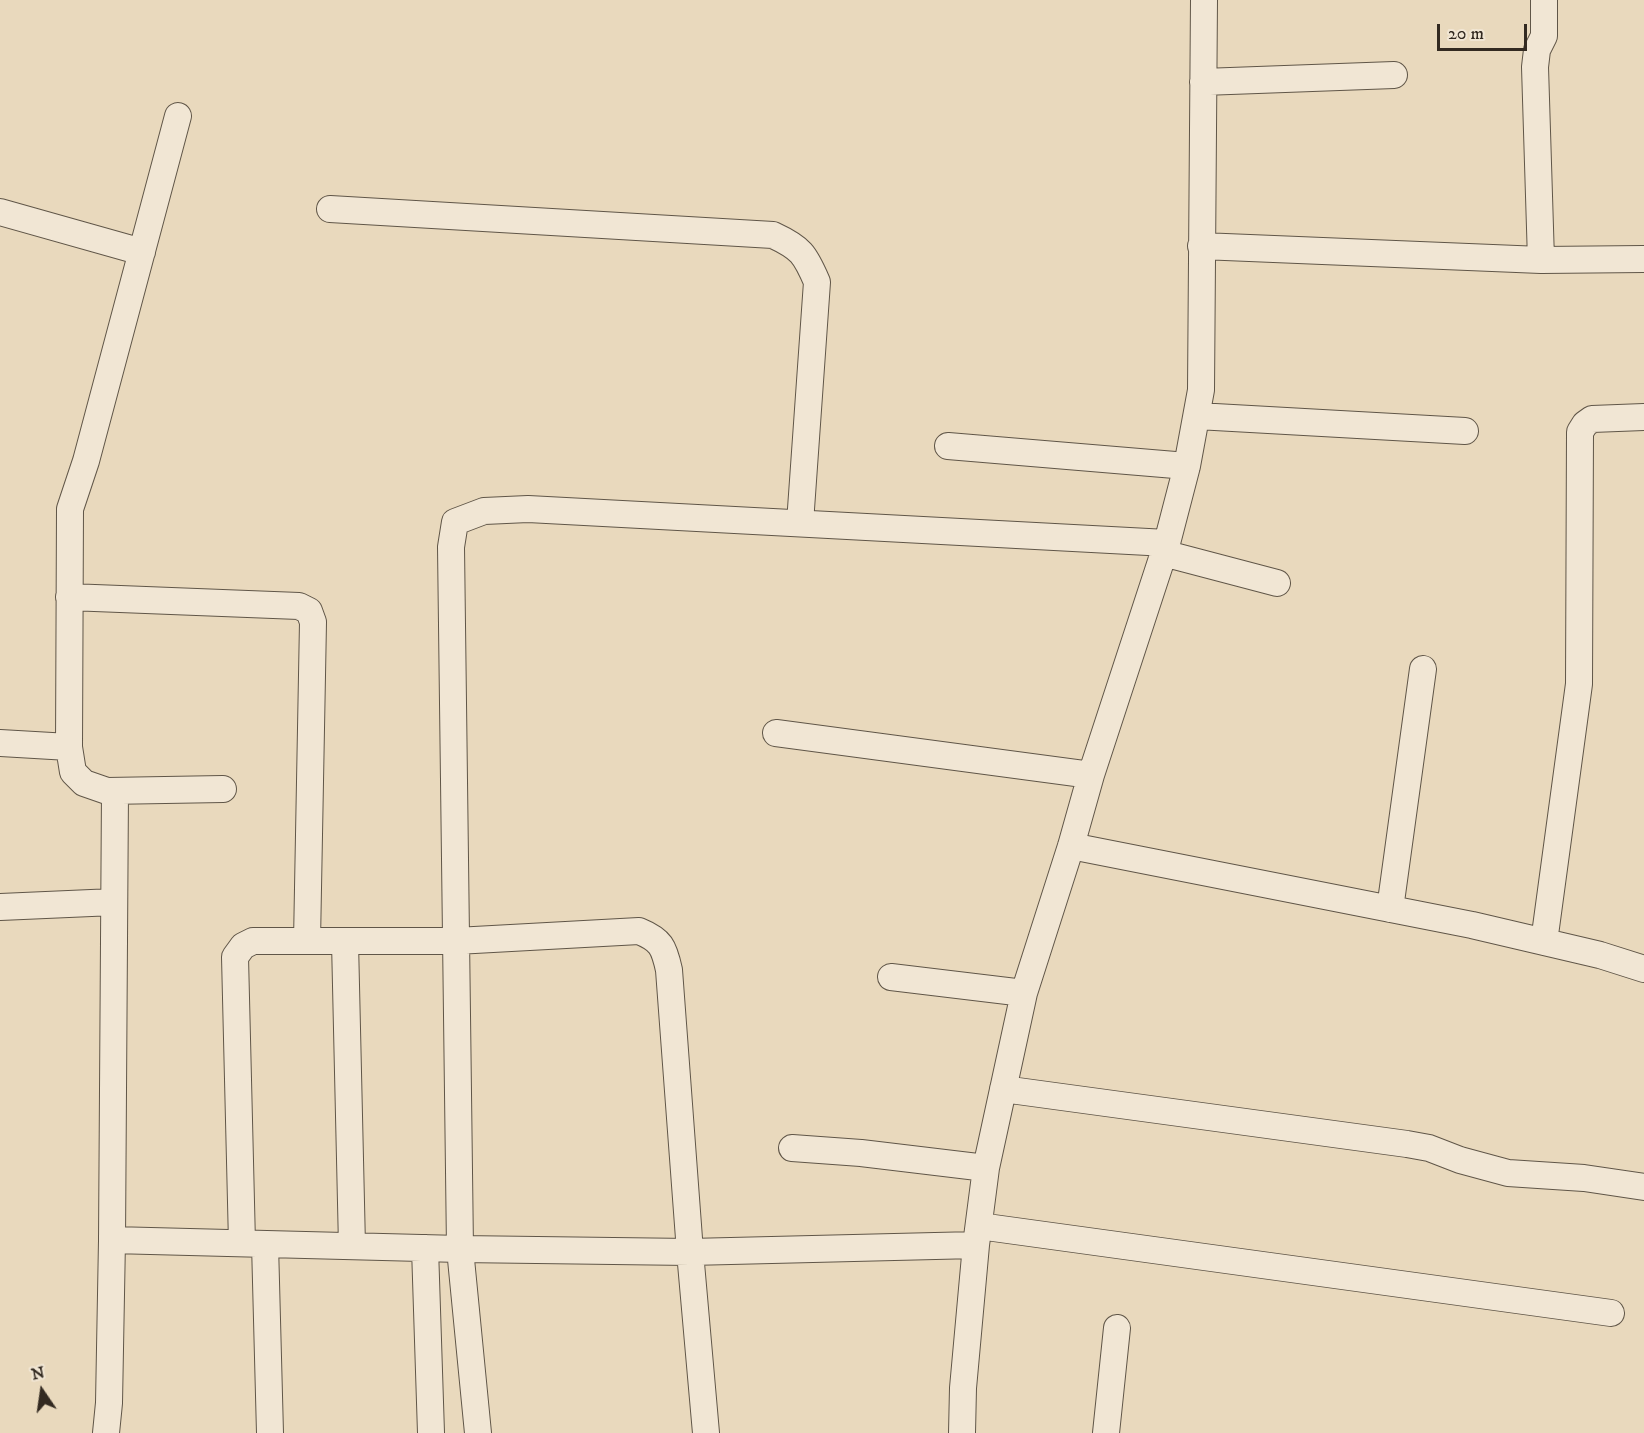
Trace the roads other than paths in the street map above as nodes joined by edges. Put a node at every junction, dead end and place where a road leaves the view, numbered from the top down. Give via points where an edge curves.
1 (1204, 0) edge
2 (1544, 0) edge
3 (1394, 75) dead end
4 (1203, 82) junction
5 (178, 116) dead end
6 (330, 209) dead end
7 (0, 212) edge
8 (1201, 246) junction
9 (142, 252) junction
10 (1644, 259) edge
11 (1541, 260) junction
12 (1197, 416) junction
13 (1644, 417) edge
14 (1465, 431) dead end
15 (948, 446) dead end
16 (1187, 466) junction
17 (800, 523) junction
18 (1165, 548) junction
19 (1277, 583) dead end
20 (69, 597) junction
21 (1423, 669) dead end
22 (776, 733) dead end
23 (0, 743) edge
24 (69, 747) junction
25 (1091, 775) junction
26 (223, 789) dead end
27 (115, 791) junction
28 (1071, 846) junction
29 (114, 903) junction
30 (0, 907) edge
31 (1390, 909) junction
32 (307, 941) junction
33 (456, 941) junction
34 (345, 942) junction
35 (1544, 942) junction
36 (1644, 969) edge
37 (891, 977) dead end
38 (1024, 993) junction
39 (1003, 1089) junction
40 (792, 1148) dead end
41 (986, 1168) junction
42 (1644, 1187) edge
43 (978, 1235) junction
44 (112, 1240) junction
45 (254, 1244) junction
46 (351, 1246) junction
47 (425, 1248) junction
48 (460, 1249) junction
49 (690, 1252) junction
50 (1611, 1313) dead end
51 (1117, 1328) dead end
52 (106, 1433) edge
53 (270, 1433) edge
54 (431, 1433) edge
55 (478, 1433) edge
56 (706, 1433) edge
57 (962, 1433) edge
58 (1106, 1433) edge

1 - 4 street
2 - 11 street via 1544,36 1535,67
3 - 4 street
4 - 8 street
5 - 9 street
6 - 17 street via 773,236 794,245 808,260 817,282
7 - 9 street
8 - 11 street
8 - 12 street via 1201,390
9 - 20 street via 70,509
10 - 11 street
12 - 14 street
12 - 16 street
13 - 35 street via 1592,419 1580,432 1579,684
15 - 16 street
16 - 18 street
17 - 18 street
17 - 33 street via 528,509 484,511 455,522 451,547
18 - 19 street
18 - 25 street
20 - 24 street
20 - 32 street via 299,606 309,611 313,622
21 - 31 street
22 - 25 street
23 - 24 street
24 - 27 street via 73,772 84,783
25 - 28 street
26 - 27 street
27 - 29 street
28 - 31 street
28 - 38 street
29 - 30 street
29 - 44 street
31 - 35 street
32 - 34 street
32 - 45 street via 254,941 243,946 235,957
33 - 34 street
33 - 48 street
33 - 49 street via 639,931 656,938 665,952 669,970
34 - 46 street
35 - 36 street
37 - 38 street
38 - 39 street
39 - 41 street
39 - 42 street via 1407,1144 1508,1173
40 - 41 street
41 - 43 street
43 - 49 street
43 - 50 street
43 - 57 street
44 - 45 street
44 - 52 street
45 - 46 street
45 - 53 street
46 - 47 street
47 - 48 street
47 - 54 street
48 - 49 street
48 - 55 street
49 - 56 street
51 - 58 street

